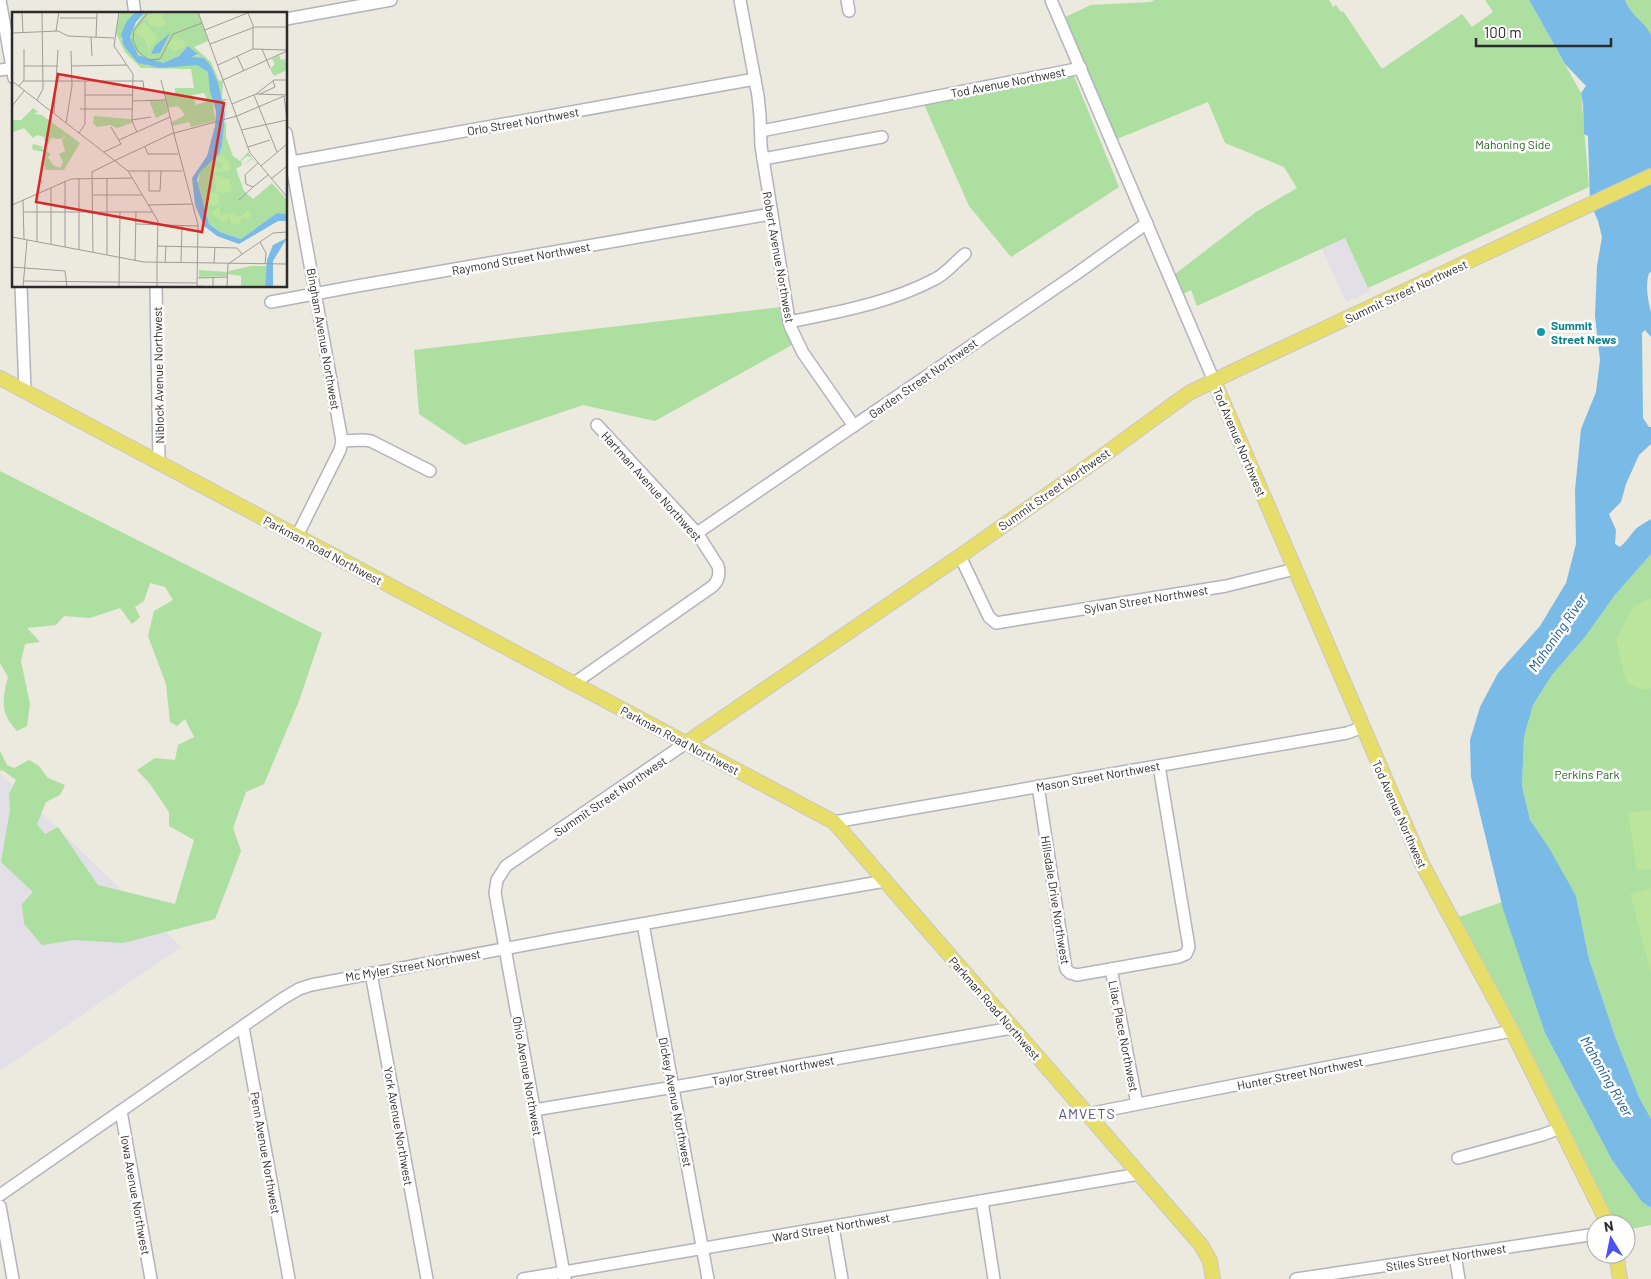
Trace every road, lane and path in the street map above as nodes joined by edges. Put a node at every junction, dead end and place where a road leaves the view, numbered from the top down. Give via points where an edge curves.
1 (0, 0) edge
2 (390, 0) edge
3 (740, 0) edge
4 (1052, 0) edge
5 (288, 19) edge
6 (12, 66) edge
7 (1081, 68) junction
8 (755, 79) junction
9 (761, 131) junction
10 (882, 137) dead end
11 (288, 143) edge
12 (763, 159) junction
13 (292, 162) junction
14 (1651, 176) edge
15 (771, 214) junction
16 (1147, 223) junction
17 (965, 254) dead end
18 (21, 288) edge
19 (156, 288) edge
20 (316, 293) junction
21 (271, 302) dead end
22 (790, 322) junction
23 (0, 378) edge
24 (1214, 381) junction
25 (25, 391) junction
26 (597, 424) dead end
27 (854, 426) junction
28 (342, 441) junction
29 (159, 463) junction
30 (430, 471) dead end
31 (697, 533) junction
32 (297, 536) junction
33 (960, 556) junction
34 (1295, 569) junction
35 (573, 684) junction
36 (1362, 727) junction
37 (686, 743) junction
38 (1158, 766) junction
39 (1038, 786) junction
40 (834, 822) junction
41 (500, 874) joint
42 (885, 881) junction
43 (643, 924) junction
44 (504, 949) junction
45 (1111, 968) junction
46 (372, 973) junction
47 (243, 1027) junction
48 (1012, 1028) junction
49 (1512, 1031) junction
50 (674, 1087) junction
51 (1137, 1104) junction
52 (534, 1110) junction
53 (121, 1111) junction
54 (1087, 1114) junction
55 (1561, 1128) junction
56 (1458, 1158) dead end
57 (1139, 1174) junction
58 (0, 1195) edge
59 (982, 1201) junction
60 (0, 1206) edge
61 (1603, 1214) edge
62 (832, 1227) junction
63 (1586, 1235) edge
64 (704, 1248) junction
65 (1455, 1255) junction
66 (1618, 1264) edge
67 (564, 1275) edge
68 (13, 1279) edge
69 (151, 1279) edge
70 (289, 1279) edge
71 (427, 1279) edge
72 (523, 1279) edge
73 (708, 1279) edge
74 (842, 1279) edge
75 (994, 1279) edge
76 (1213, 1279) edge
77 (1296, 1279) edge
78 (1459, 1279) edge
79 (1620, 1279) edge

1 - 6 street
2 - 5 street
3 - 8 street
4 - 7 street
7 - 9 street, Tod Avenue Northwest
7 - 16 street, Tod Avenue Northwest
8 - 9 street
8 - 13 street, Orlo Street Northwest
9 - 12 street, Robert Avenue Northwest
10 - 12 street
11 - 13 street, Bingham Avenue Northwest
12 - 15 street, Robert Avenue Northwest
13 - 20 street, Bingham Avenue Northwest
14 - 24 main road, Summit Street Northwest
15 - 20 street, Raymond Street Northwest
15 - 22 street, Robert Avenue Northwest
16 - 24 street, Tod Avenue Northwest
16 - 27 street, Garden Street Northwest
17 - 22 street via 936,279 890,298
18 - 25 street
19 - 29 street, Niblock Avenue Northwest
20 - 21 street, Raymond Street Northwest
20 - 28 street, Bingham Avenue Northwest
22 - 27 street, Robert Avenue Northwest via 803,353
23 - 25 main road, Parkman Road Northwest
24 - 33 main road, Summit Street Northwest via 1189,393
24 - 34 main road, Tod Avenue Northwest
25 - 29 main road, Parkman Road Northwest
26 - 31 street, Hartman Avenue Northwest
27 - 31 street, Garden Street Northwest
28 - 30 street via 371,441
28 - 32 street
29 - 32 main road, Parkman Road Northwest
31 - 35 street, Hartman Avenue Northwest via 718,566 719,576 713,586
32 - 35 main road, Parkman Road Northwest
33 - 34 street, Sylvan Street Northwest via 989,617 996,623 1226,586
33 - 37 main road, Summit Street Northwest
34 - 36 main road, Tod Avenue Northwest
35 - 37 main road, Parkman Road Northwest
36 - 38 street, Mason Street Northwest via 1347,733
36 - 49 main road, Tod Avenue Northwest via 1422,864
37 - 40 main road, Parkman Road Northwest
37 - 41 street, Summit Street Northwest via 506,866
38 - 39 street, Mason Street Northwest
38 - 45 street, Hillsdale Drive Northwest via 1188,950 1179,957
39 - 40 street, Mason Street Northwest
39 - 45 street, Hillsdale Drive Northwest via 1066,969 1078,975
40 - 42 main road, Parkman Road Northwest
41 - 44 street, Ohio Avenue Northwest via 495,893
42 - 43 street, Mc Myler Street Northwest
42 - 48 main road, Parkman Road Northwest
43 - 44 street, Mc Myler Street Northwest
43 - 50 street, Dickey Avenue Northwest
44 - 46 street, Mc Myler Street Northwest
44 - 52 street, Ohio Avenue Northwest
45 - 51 street, Lilac Place Northwest
46 - 47 street, Mc Myler Street Northwest via 330,980 299,990
46 - 71 street, York Avenue Northwest
47 - 53 street, Mc Myler Street Northwest
47 - 70 street, Penn Avenue Northwest
48 - 50 street, Taylor Street Northwest
48 - 54 main road, Parkman Road Northwest
49 - 51 street, Hunter Street Northwest
49 - 55 main road, Tod Avenue Northwest
50 - 52 street, Taylor Street Northwest
50 - 64 street, Dickey Avenue Northwest
51 - 54 street, Hunter Street Northwest
52 - 67 street, Ohio Avenue Northwest
53 - 58 street, Mc Myler Street Northwest
53 - 69 street, Iowa Avenue Northwest
54 - 57 main road, Parkman Road Northwest
55 - 56 street
55 - 61 main road, Tod Avenue Northwest
57 - 59 street, Ward Street Northwest
57 - 76 main road, Parkman Road Northwest via 1201,1245 1210,1261
59 - 62 street, Ward Street Northwest
59 - 75 street
60 - 68 street
62 - 64 street, Ward Street Northwest
62 - 74 street
63 - 65 street, Stiles Street Northwest
64 - 67 street, Ward Street Northwest
64 - 73 street, Dickey Avenue Northwest
65 - 77 street, Stiles Street Northwest
65 - 78 street
66 - 79 main road
67 - 72 street, Ward Street Northwest

